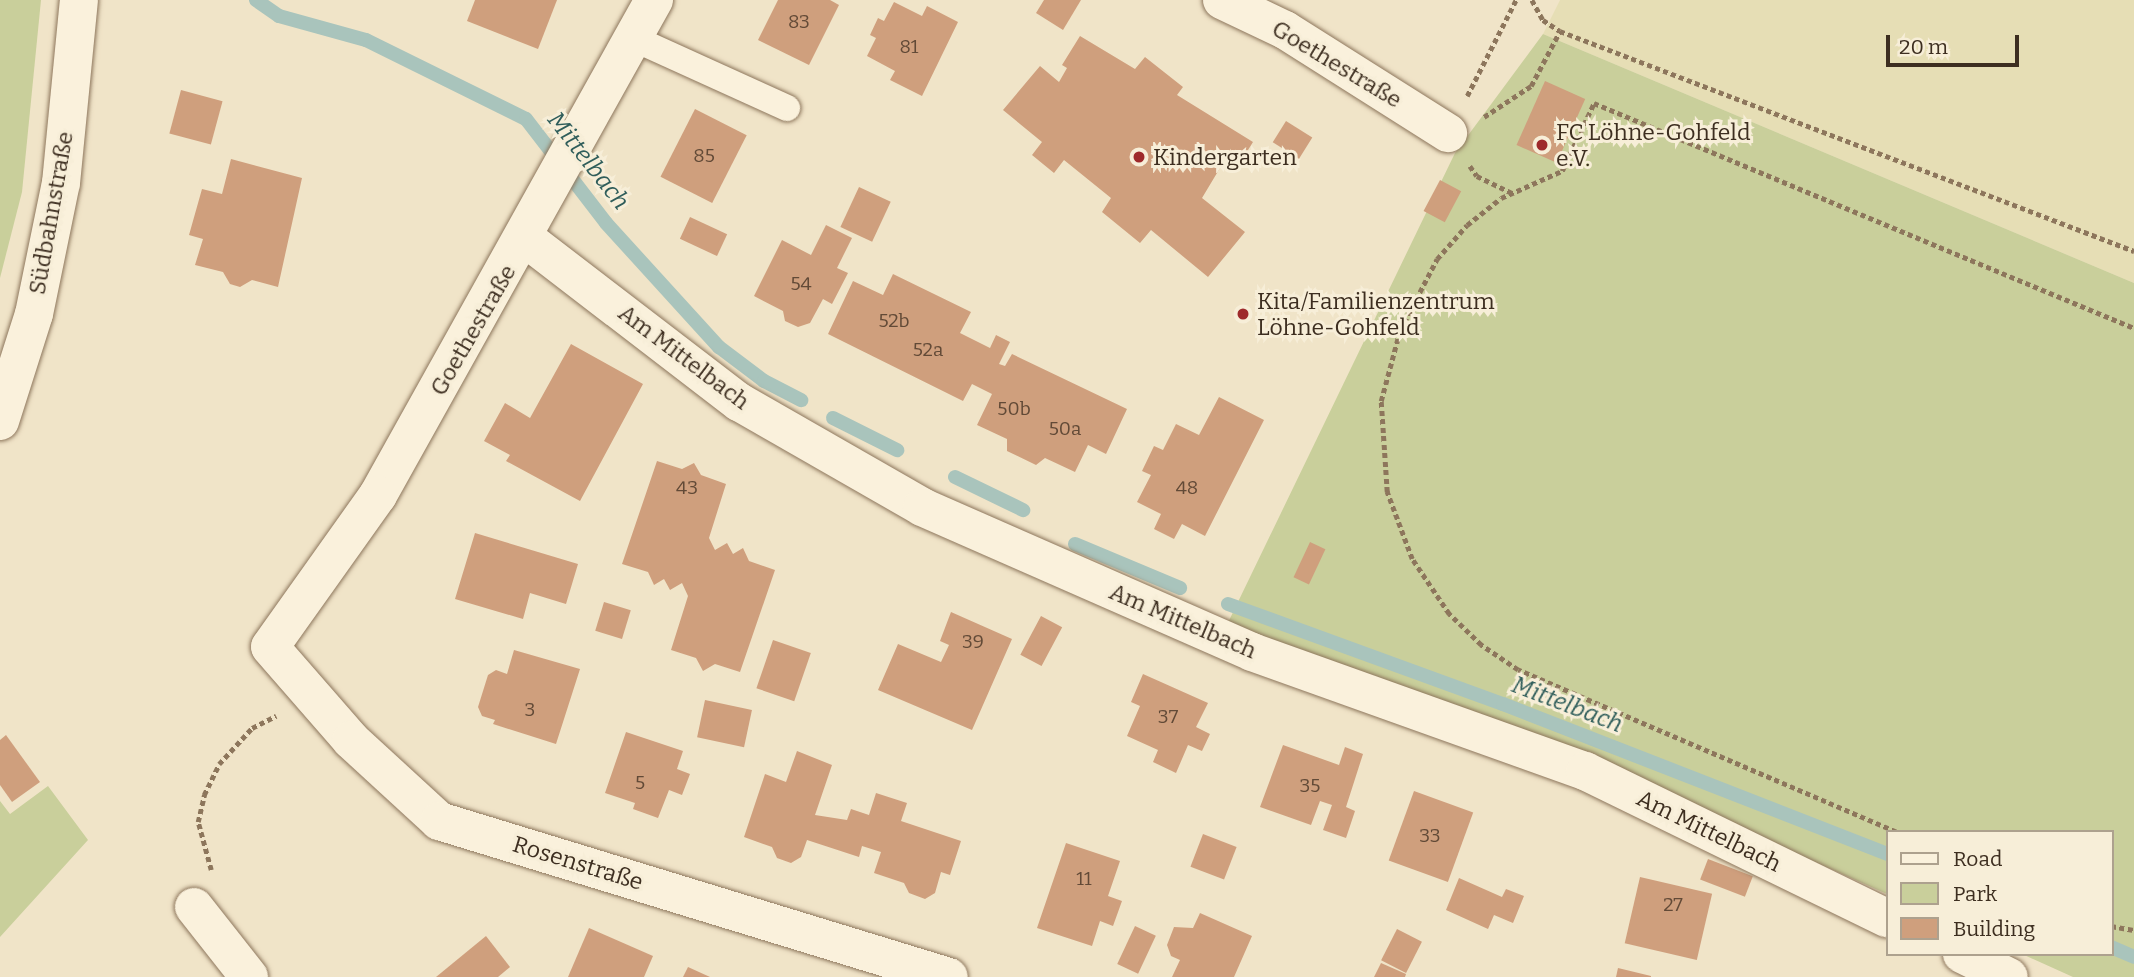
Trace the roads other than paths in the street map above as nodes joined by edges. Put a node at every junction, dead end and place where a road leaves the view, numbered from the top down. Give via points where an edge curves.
1 (79, 0) edge
2 (654, 0) edge
3 (1222, 0) edge
4 (635, 40) junction
5 (788, 108) dead end
6 (1448, 134) road end
7 (525, 238) junction
8 (0, 421) edge
9 (270, 646) joint
10 (194, 907) road end
11 (1885, 917) edge
12 (1966, 956) edge
13 (249, 977) edge
14 (949, 977) edge
15 (2009, 977) edge

1 - 8 street, Südbahnstraße via 61,183 34,314
2 - 4 street, Goethestraße
3 - 6 street, Goethestraße via 1285,30
4 - 5 lane
4 - 7 street, Goethestraße
7 - 9 street, Goethestraße via 378,495
7 - 11 street, Am Mittelbach via 739,402 922,507 1252,652 1585,771
9 - 14 street, Rosenstraße via 332,718 439,821
10 - 13 street
12 - 15 street

